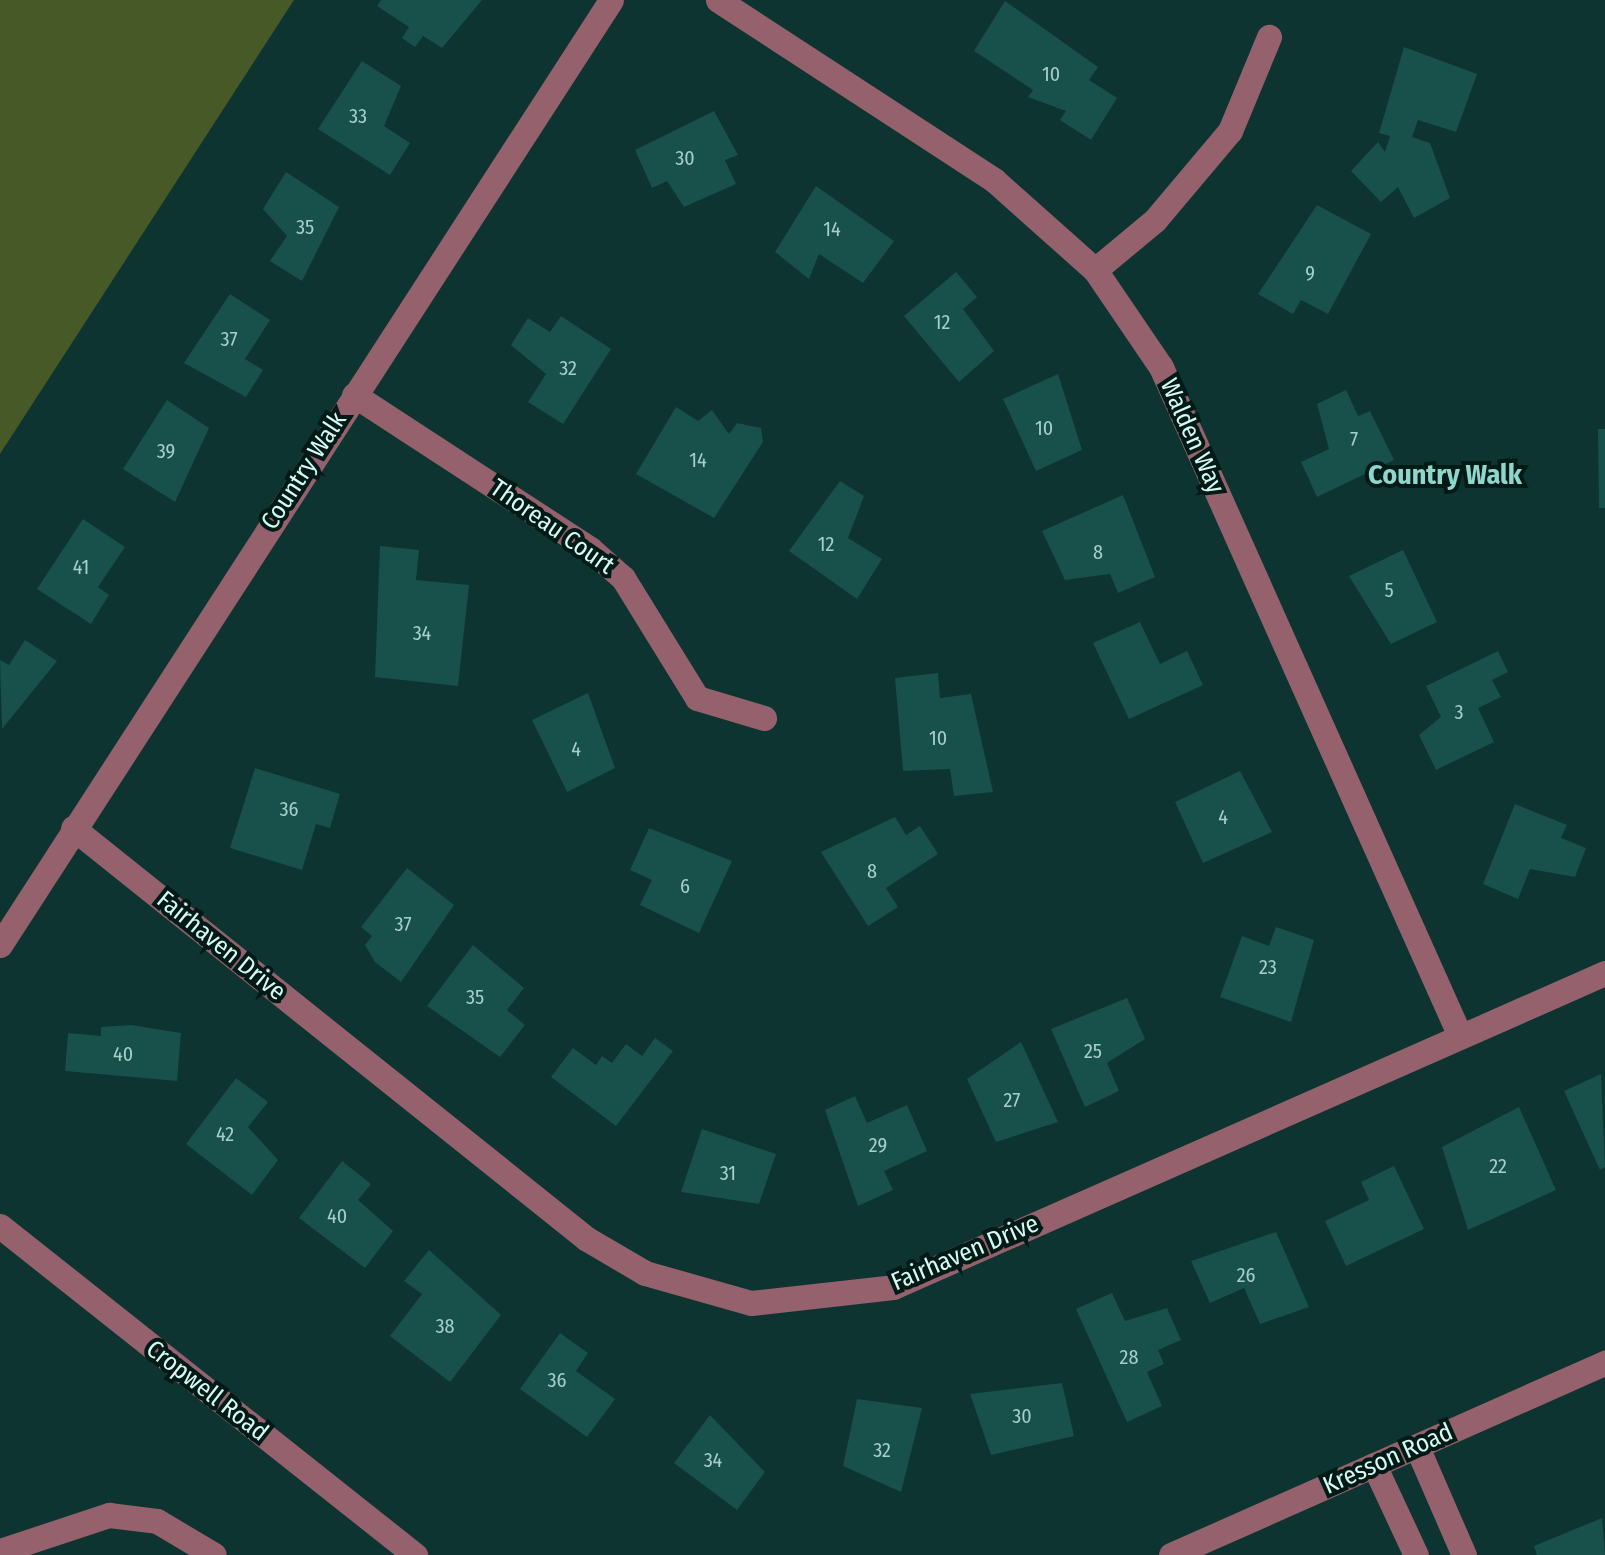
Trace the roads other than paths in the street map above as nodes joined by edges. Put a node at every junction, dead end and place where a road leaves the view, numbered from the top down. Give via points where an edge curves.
1 (611, 0) edge
2 (718, 0) edge
3 (1270, 37) dead end
4 (1095, 270) junction
5 (354, 394) junction
6 (764, 718) dead end
7 (74, 828) junction
8 (0, 945) edge
9 (1605, 973) edge
10 (1460, 1036) junction
11 (0, 1226) edge
12 (1605, 1363) edge
13 (1417, 1446) junction
14 (1374, 1465) junction
15 (0, 1551) edge
16 (214, 1555) edge
17 (414, 1555) edge
18 (1171, 1555) edge
19 (1416, 1555) edge
20 (1464, 1555) edge

1 - 5 street, Country Walk
2 - 4 street, Walden Way via 994,180
3 - 4 street via 1230,132 1155,220
4 - 10 street, Walden Way via 1161,366
5 - 6 street, Thoreau Court via 590,548 623,578 697,698
5 - 7 street, Country Walk
7 - 8 street, Country Walk
7 - 10 street, Fairhaven Drive via 587,1239 646,1273 751,1304 893,1286
9 - 10 street, Fairhaven Drive
11 - 17 street, Cropwell Road
12 - 13 street, Kresson Road
13 - 14 street, Kresson Road
13 - 20 street
14 - 18 street, Kresson Road
14 - 19 street
15 - 16 street via 109,1514 157,1521

